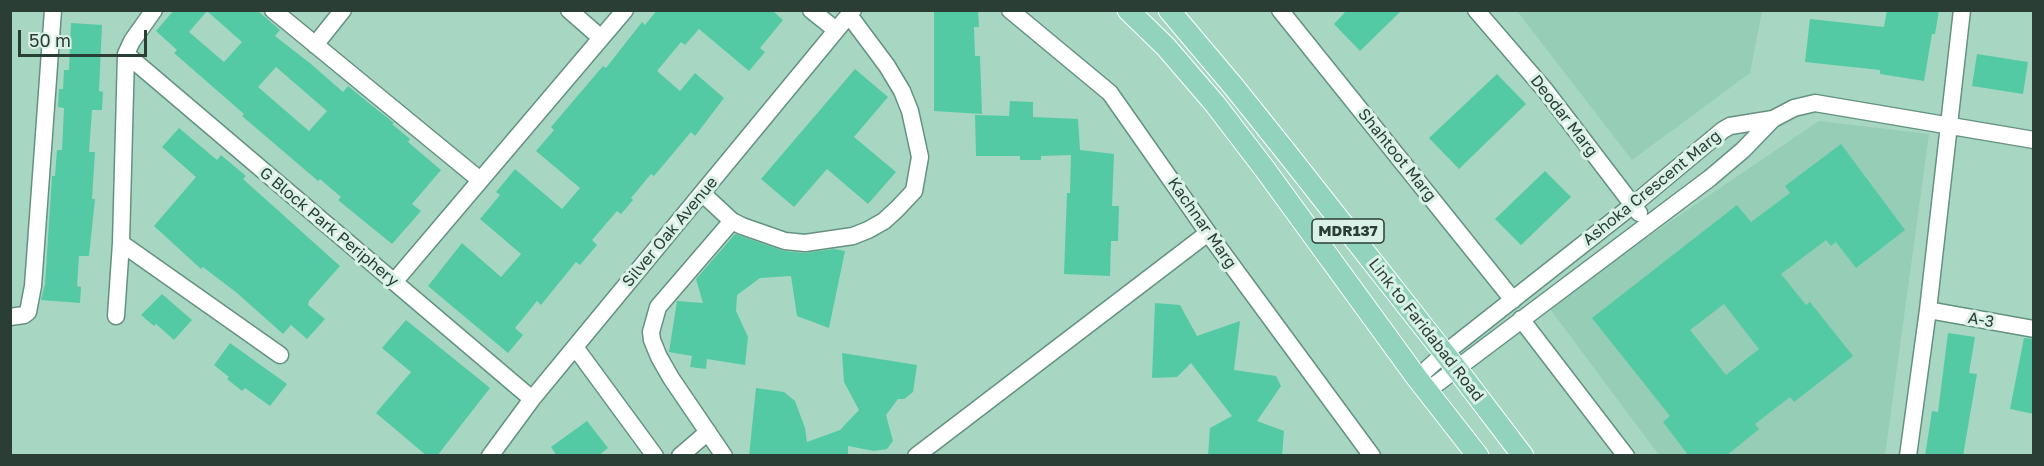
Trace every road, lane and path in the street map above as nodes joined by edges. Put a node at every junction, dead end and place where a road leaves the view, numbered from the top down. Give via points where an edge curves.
1 (54, 10) edge
2 (154, 10) edge
3 (273, 10) edge
4 (342, 10) edge
5 (568, 10) edge
6 (625, 10) edge
7 (811, 10) edge
8 (1010, 10) edge
9 (1128, 10) edge
10 (1169, 10) edge
11 (1280, 10) edge
12 (1476, 10) edge
13 (1497, 10) edge
14 (1962, 10) edge
15 (851, 13) edge
16 (836, 30) junction
17 (1495, 30) junction
18 (601, 39) junction
19 (315, 45) junction
20 (126, 54) junction
21 (1773, 119) junction
22 (1949, 124) junction
23 (2034, 140) edge
24 (480, 180) junction
25 (703, 194) junction
26 (1633, 205) junction
27 (732, 221) junction
28 (1647, 224) junction
29 (1208, 233) junction
30 (121, 243) junction
31 (394, 282) junction
32 (1513, 300) junction
33 (1928, 310) junction
34 (116, 316) dead end
35 (10, 317) edge
36 (1521, 319) junction
37 (2034, 329) edge
38 (575, 347) junction
39 (280, 355) dead end
40 (1450, 360) junction
41 (1422, 385) junction
42 (532, 399) junction
43 (708, 432) junction
44 (490, 456) edge
45 (655, 456) edge
46 (680, 456) edge
47 (724, 456) edge
48 (916, 456) edge
49 (1372, 456) edge
50 (1478, 456) edge
51 (1522, 456) edge
52 (1626, 456) edge
53 (1908, 456) edge

1 - 35 street via 33,286 28,312
2 - 20 street
3 - 19 street
4 - 19 street
5 - 18 street
6 - 18 street
7 - 16 street
8 - 29 street, Kachnar Marg via 1110,93
9 - 41 main road, Link to Faridabad Road / MDR137 via 1215,104
10 - 40 main road, Link to Faridabad Road / MDR137
11 - 32 street, Shahtoot Marg
12 - 17 street, Deodar Marg
13 - 17 street
14 - 22 street
15 - 16 street, Silver Oak Avenue
15 - 27 street via 902,90 910,111 920,157 914,191 884,221 853,236 805,243 785,241
16 - 25 street, Silver Oak Avenue
17 - 26 street, Deodar Marg
18 - 24 street
19 - 24 street
20 - 30 street
20 - 31 street, G Block Park Periphery
21 - 22 street, Ashoka Crescent Marg via 1815,103
21 - 26 street, Ashoka Crescent Marg via 1723,130
21 - 28 street via 1737,156
22 - 23 street, Ashoka Crescent Marg
22 - 33 street
24 - 31 street
25 - 27 street
25 - 38 street, Silver Oak Avenue
26 - 28 street, Deodar Marg
26 - 32 street, Ashoka Crescent Marg
27 - 43 street via 658,307 651,332 659,357
28 - 36 street
29 - 48 street
29 - 49 street, Kachnar Marg
30 - 34 street
30 - 39 street
31 - 42 street, G Block Park Periphery
32 - 40 street, Ashoka Crescent Marg
33 - 37 street, A-3
33 - 53 street
36 - 40 street
36 - 52 street
38 - 42 street, Silver Oak Avenue
38 - 45 street
40 - 41 street
40 - 51 main road, Link to Faridabad Road / MDR137
41 - 50 main road, Link to Faridabad Road / MDR137
42 - 44 street, Silver Oak Avenue
43 - 46 street
43 - 47 street

